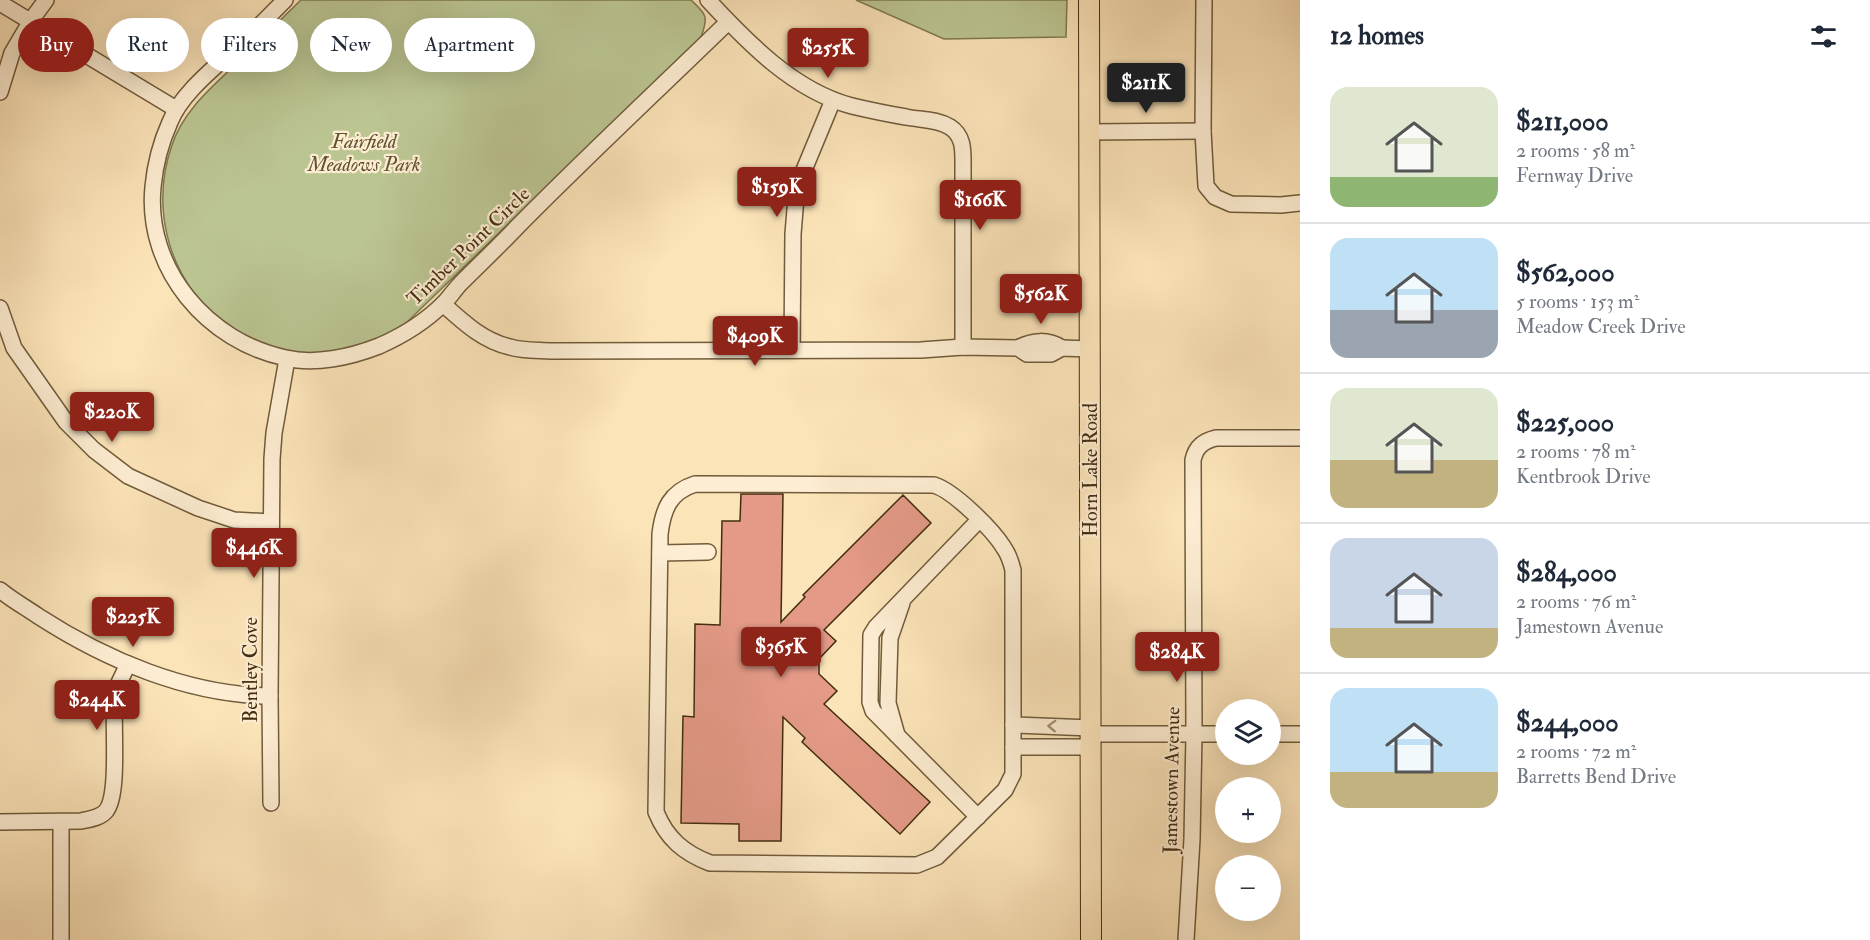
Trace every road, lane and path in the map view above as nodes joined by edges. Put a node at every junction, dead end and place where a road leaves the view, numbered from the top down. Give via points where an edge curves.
1 (46, 0) edge
2 (285, 0) edge
3 (708, 0) edge
4 (1089, 0) edge
5 (1204, 0) edge
6 (0, 3) edge
7 (24, 18) edge
8 (33, 18) edge
9 (728, 22) junction
10 (18, 43) edge
11 (94, 60) edge
12 (0, 92) edge
13 (832, 100) junction
14 (176, 109) junction
15 (1203, 131) junction
16 (1089, 132) junction
17 (1300, 203) edge
18 (443, 304) junction
19 (0, 308) edge
20 (963, 347) junction
21 (1090, 349) junction
22 (792, 350) junction
23 (287, 358) junction
24 (1300, 438) edge
25 (979, 520) junction
26 (271, 522) junction
27 (708, 552) dead end
28 (660, 553) junction
29 (0, 590) edge
30 (128, 664) junction
31 (270, 696) junction
32 (1013, 725) junction
33 (1194, 734) junction
34 (1215, 734) edge
35 (1281, 734) edge
36 (1300, 734) edge
37 (1091, 736) junction
38 (1013, 747) junction
39 (271, 803) dead end
40 (978, 817) junction
41 (0, 822) edge
42 (61, 822) junction
43 (61, 940) edge
44 (1091, 940) edge
45 (1186, 940) edge

1 - 8 street
2 - 14 street, Timber Point Circle
3 - 9 street
4 - 16 main road, Horn Lake Road
5 - 15 street
6 - 7 street
9 - 13 street via 781,68
9 - 18 street, Timber Point Circle
10 - 12 street
11 - 14 street
13 - 20 street via 934,120 953,129 960,138
13 - 22 street via 796,197
14 - 23 street, Timber Point Circle via 156,164 152,189 159,246 168,269 196,309 224,332 244,344
15 - 16 street
15 - 17 street via 1206,186 1215,197 1231,204
16 - 21 main road, Horn Lake Road
18 - 22 street via 481,335 517,348
18 - 23 street, Timber Point Circle via 410,330 365,351 321,359
19 - 26 street via 14,348 66,422 94,450 128,476 198,508 234,520
20 - 21 street via 1018,348 1027,354 1051,354 1062,348
20 - 22 street
21 - 37 main road, Horn Lake Road
23 - 26 street, Bentley Cove via 274,433
24 - 33 street, Jamestown Avenue via 1216,438 1202,443 1195,452
25 - 28 street via 952,493 924,484 695,484 678,492 666,506
25 - 32 street via 1005,549 1013,570
25 - 40 street via 904,598 890,638 888,704 898,736
26 - 31 street, Bentley Cove
27 - 28 street
28 - 40 street via 656,812 677,845 710,863 917,866 937,857
29 - 30 street via 52,626
30 - 31 street via 193,685
30 - 42 street via 114,698 113,796 106,811 93,819
31 - 39 street, Bentley Cove
37 -> 32 street
32 - 38 street
33 - 34 street
33 - 37 street
33 - 45 street, Jamestown Avenue
35 - 36 street
37 - 38 street
37 - 44 main road, Horn Lake Road
38 - 40 street via 1010,783
41 - 42 street
42 - 43 street

